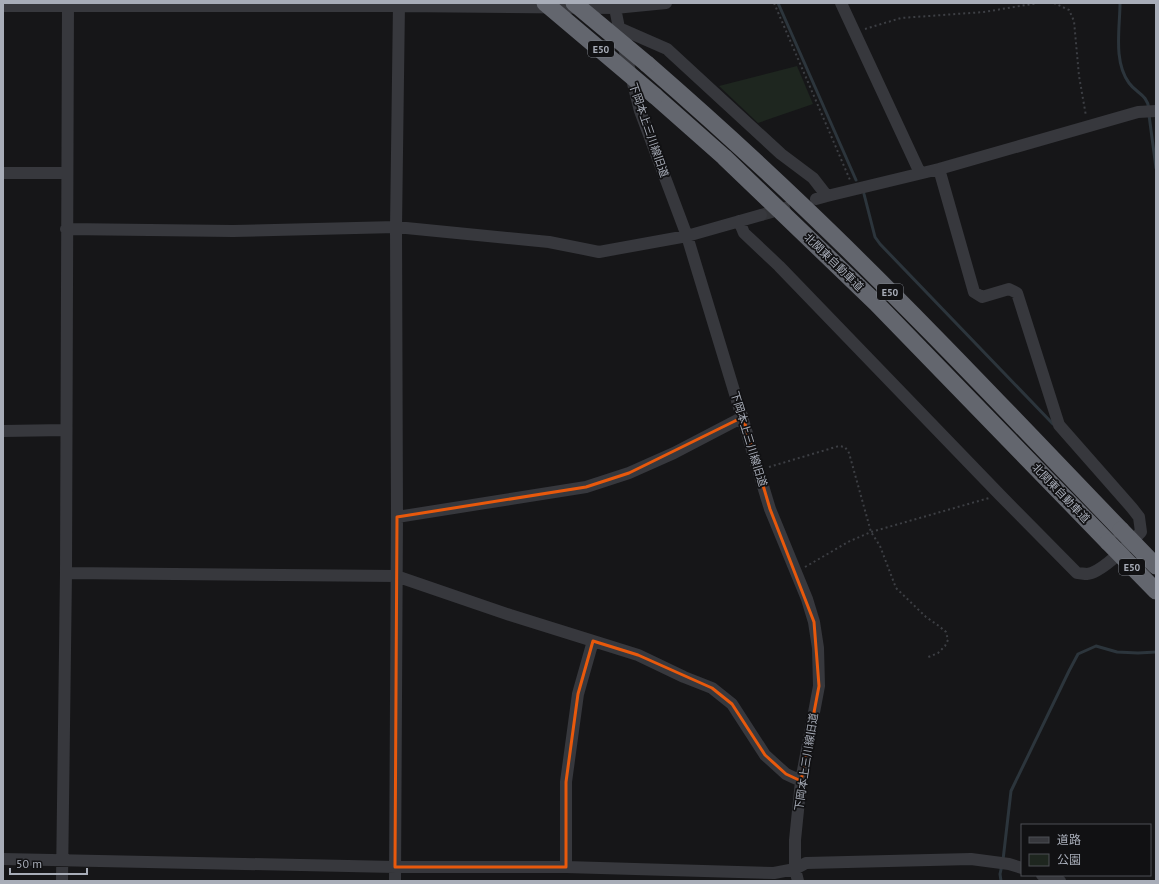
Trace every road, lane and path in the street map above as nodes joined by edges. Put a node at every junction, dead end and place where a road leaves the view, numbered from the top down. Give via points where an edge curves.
1 (545, 3) edge
2 (574, 3) edge
3 (666, 3) edge
4 (774, 3) edge
5 (841, 3) edge
6 (1038, 3) edge
7 (1054, 3) edge
8 (68, 4) edge
9 (399, 4) edge
10 (3, 6) edge
11 (614, 6) edge
12 (618, 28) junction
13 (854, 32) junction
14 (1156, 111) edge
15 (1088, 126) junction
16 (939, 169) junction
17 (3, 173) edge
18 (66, 173) junction
19 (920, 173) junction
20 (854, 189) junction
21 (761, 215) tunnel mouth
22 (739, 221) junction
23 (396, 228) junction
24 (66, 229) junction
25 (686, 236) junction
26 (743, 417) junction
27 (66, 430) junction
28 (3, 431) edge
29 (758, 470) junction
30 (1000, 495) junction
31 (397, 517) junction
32 (871, 532) junction
33 (1156, 566) edge
34 (796, 572) junction
35 (66, 573) junction
36 (396, 576) junction
37 (1156, 591) edge
38 (593, 641) junction
39 (926, 658) dead end
40 (801, 781) junction
41 (3, 859) edge
42 (62, 860) junction
43 (395, 867) junction
44 (566, 867) junction
45 (1021, 868) edge
46 (797, 875) edge
47 (1045, 876) edge
48 (62, 881) edge
49 (395, 881) edge
50 (1060, 881) edge

1 - 37 highway, 北関東自動車道 / E50, bridge via 724,157 876,303
2 - 33 highway, 北関東自動車道 / E50, bridge via 647,64 811,214
3 - 11 street
4 - 20 path
5 - 13 street
6 - 13 path via 984,12 901,18
7 - 15 path via 1069,10 1074,21 1079,76
8 - 9 street
8 - 10 street
8 - 18 street
9 - 11 street
9 - 23 street
11 - 12 street, 下岡本上三川線旧道
12 - 20 street via 667,49 781,154 813,178 821,198
12 - 25 street, 下岡本上三川線旧道 via 640,111
13 - 19 street
14 - 15 street via 1138,112
15 - 16 street
16 - 19 street
16 - 30 street via 974,292 982,297 1009,289 1017,293 1059,425 1139,517 1141,532 1108,563 1087,574 1077,573
17 - 18 street
18 - 24 street
19 - 20 street
21 - 22 street
22 - 25 street
22 - 30 street via 744,233
23 - 24 street via 233,231
23 - 25 street via 548,242 599,252
23 - 31 street
24 - 27 street
25 - 26 street, 下岡本上三川線旧道
26 - 29 street, 下岡本上三川線旧道
26 - 31 street via 674,453 629,473 586,487
27 - 28 street
27 - 35 street
29 - 32 path via 839,446 845,447
29 - 34 street, 下岡本上三川線旧道 via 770,509
30 - 32 path
31 - 36 street
32 - 34 path
32 - 39 path via 880,546 896,588 946,632 946,646
34 - 40 street, 下岡本上三川線旧道 via 814,622 819,686
35 - 36 street
35 - 42 street
36 - 38 street
36 - 43 street
38 - 40 street via 638,655 712,688 732,704 765,755 786,774
38 - 44 street via 578,694 566,782
40 - 46 street, 下岡本上三川線旧道 via 795,840
41 - 42 street
42 - 43 street
42 - 48 street
43 - 44 street
43 - 49 street
44 - 46 street
45 - 46 street via 971,859 806,863
47 - 50 street

